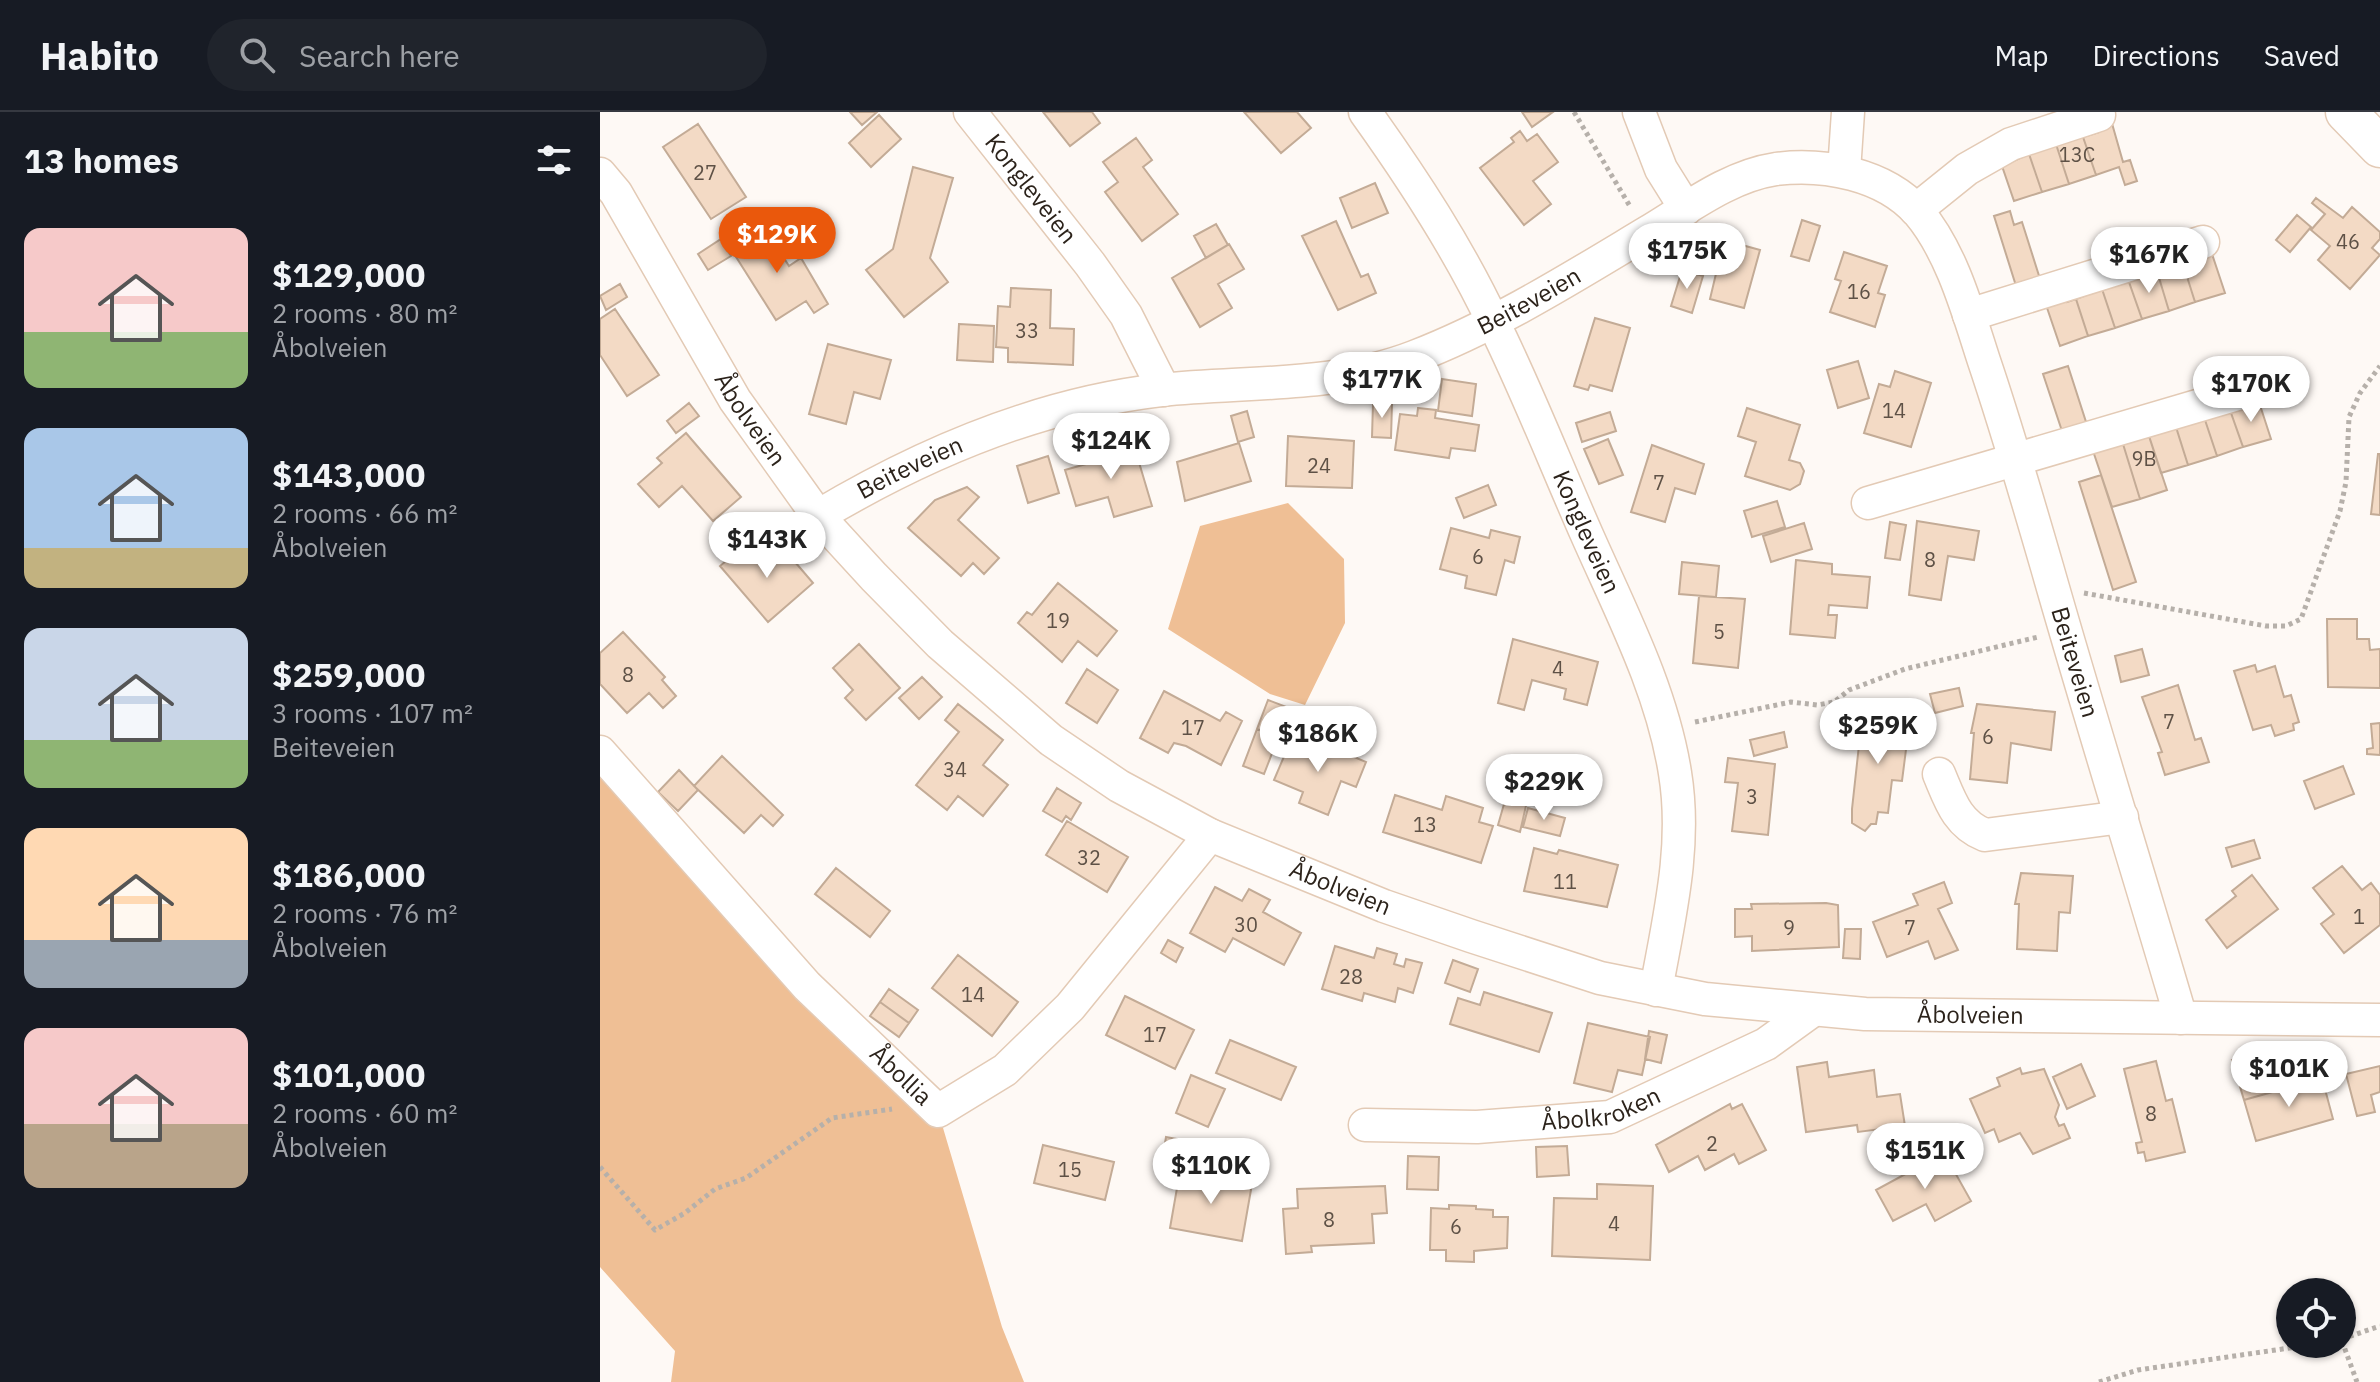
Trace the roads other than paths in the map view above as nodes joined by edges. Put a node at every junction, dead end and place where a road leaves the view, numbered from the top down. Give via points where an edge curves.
1 (970, 112) edge
2 (1365, 112) edge
3 (1639, 112) edge
4 (1848, 112) edge
5 (2346, 112) edge
6 (2099, 115) dead end
7 (2380, 147) edge
8 (1844, 171) junction
9 (600, 174) edge
10 (1686, 209) junction
11 (1916, 210) junction
12 (2203, 242) dead end
13 (1969, 315) junction
14 (1494, 322) junction
15 (1164, 390) junction
16 (2248, 391) dead end
17 (2017, 462) junction
18 (1868, 503) dead end
19 (818, 516) junction
20 (600, 752) edge
21 (1939, 774) dead end
22 (2122, 817) junction
23 (1210, 835) junction
24 (1656, 990) junction
25 (1813, 1010) junction
26 (2181, 1018) junction
27 (2380, 1020) edge
28 (1365, 1125) dead end

1 - 15 street, Kongleveien via 1126,315
2 - 14 street, Kongleveien via 1417,185
3 - 10 street via 1661,169
4 - 8 street
5 - 7 main road
6 - 11 street via 2011,144 1967,169
8 - 10 street, Beiteveien via 1814,165 1769,170 1725,185
8 - 11 street, Beiteveien via 1879,185
9 - 19 street, Åbolveien via 735,400
10 - 14 street, Beiteveien
11 - 13 street, Beiteveien via 1945,257
12 - 13 street
13 - 17 street, Beiteveien
14 - 15 street, Beiteveien via 1413,358 1368,371
14 - 24 street, Kongleveien via 1634,642 1667,733 1679,827 1676,877
15 - 19 street, Beiteveien via 1094,400 982,437 875,482
16 - 17 street
17 - 18 street
17 - 22 street, Beiteveien
19 - 23 street, Åbolveien via 940,644 1051,740 1119,786
20 - 23 street, Åbollia via 807,986 938,1111 1005,1070 1070,1007
21 - 22 street via 1956,813 1970,829 1985,835
22 - 26 street, Beiteveien
23 - 24 street, Åbolveien via 1442,926 1600,978
24 - 25 street, Åbolveien
25 - 26 street, Åbolveien
25 - 28 street, Åbolkroken via 1766,1044 1610,1117 1477,1127
26 - 27 street, Åbolveien

